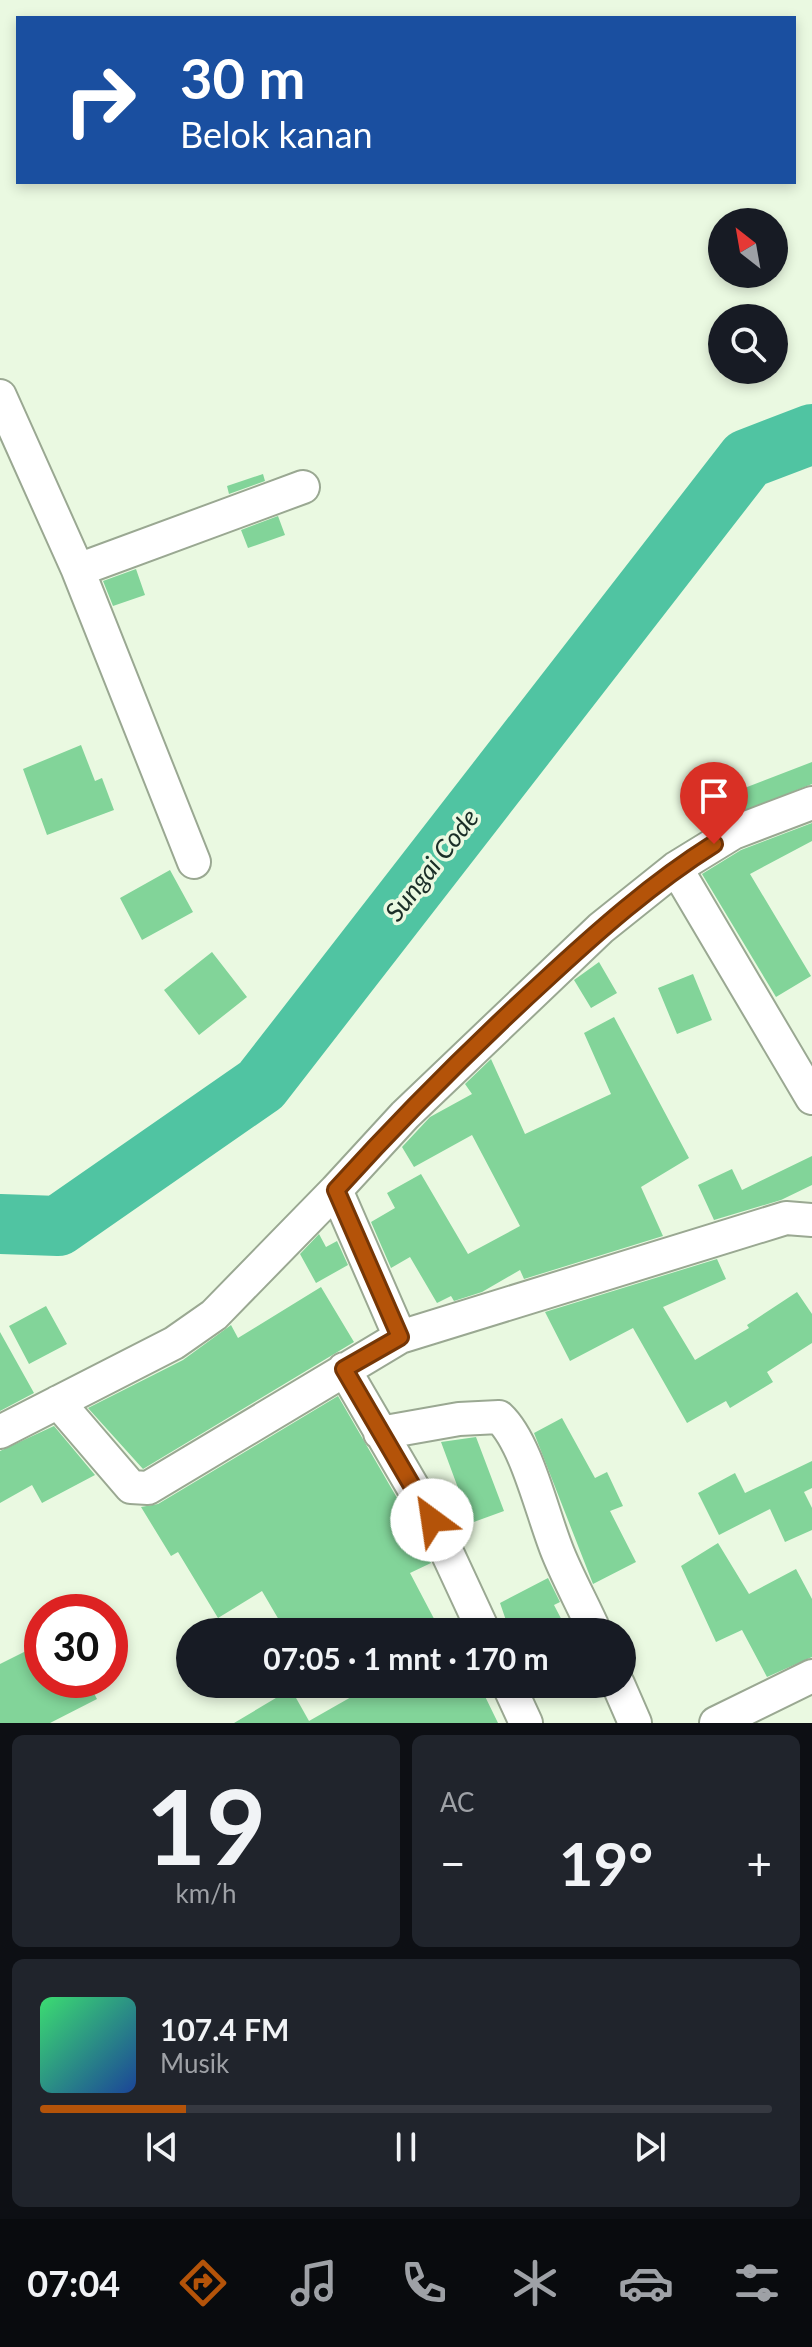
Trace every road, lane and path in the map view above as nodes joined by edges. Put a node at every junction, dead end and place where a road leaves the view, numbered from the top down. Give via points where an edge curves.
1 (0, 396) edge
2 (303, 487) dead end
3 (78, 570) junction
4 (812, 803) edge
5 (194, 862) dead end
6 (676, 868) junction
7 (812, 1098) edge
8 (336, 1190) junction
9 (812, 1220) edge
10 (400, 1337) junction
11 (344, 1369) junction
12 (58, 1402) junction
13 (0, 1432) edge
14 (380, 1433) junction
15 (478, 1618) edge
16 (589, 1618) edge
17 (812, 1676) edge
18 (514, 1698) edge
19 (624, 1698) edge
20 (526, 1723) edge
21 (635, 1723) edge
22 (716, 1723) edge

1 - 3 street
2 - 3 street
3 - 5 street
4 - 6 street via 733,833
6 - 7 street
6 - 8 street via 601,928 498,1024
8 - 10 street
8 - 12 street via 214,1315 174,1343
9 - 10 street via 786,1218
10 - 11 street
11 - 12 street via 138,1490
11 - 14 street
12 - 13 street
14 - 15 street via 432,1520
14 - 16 street via 459,1419 499,1417 506,1423 521,1444 538,1503
17 - 22 street
18 - 20 street
19 - 21 street

